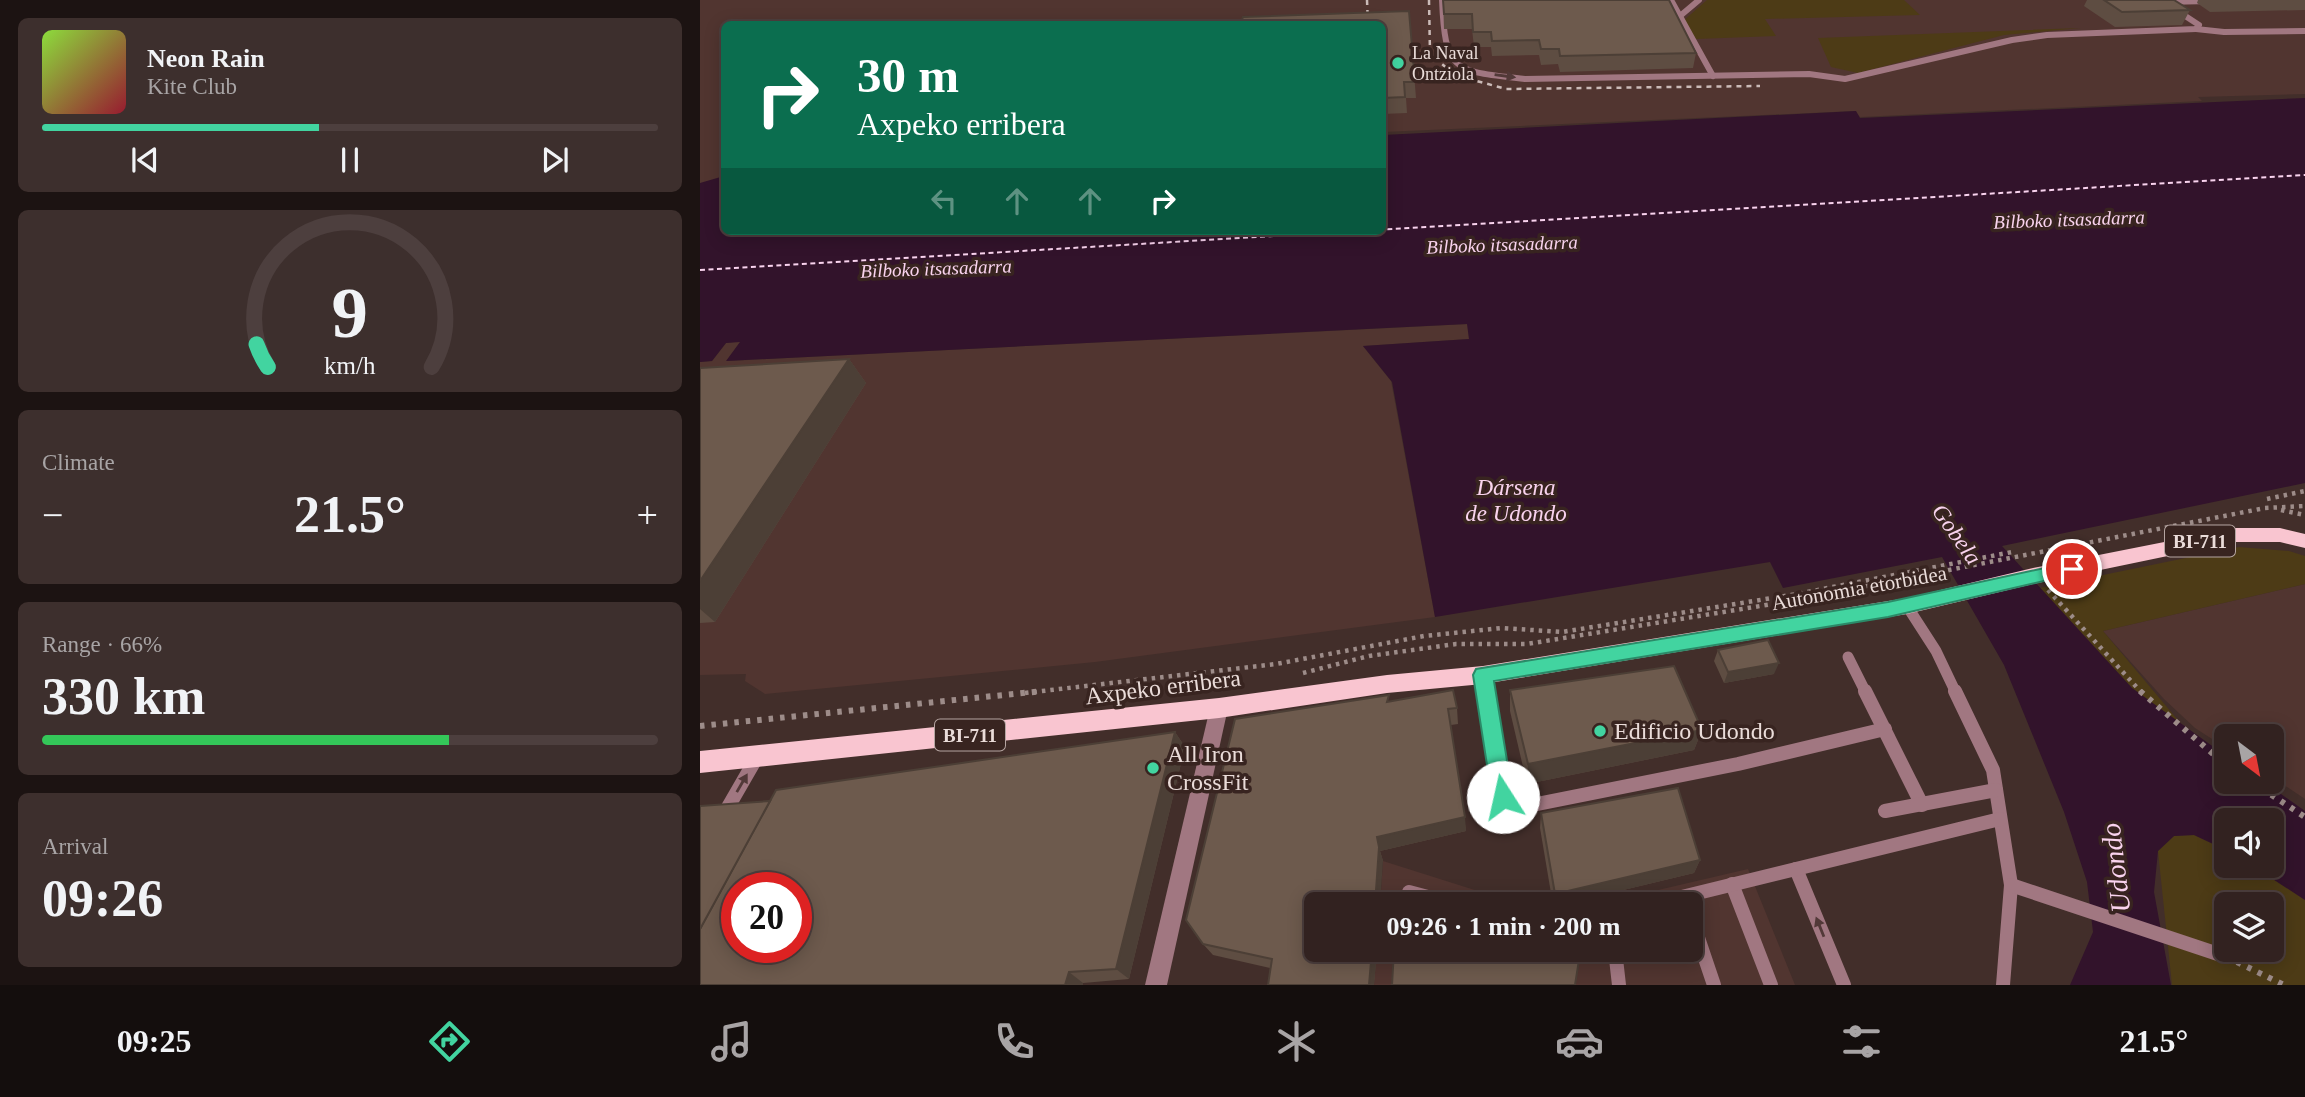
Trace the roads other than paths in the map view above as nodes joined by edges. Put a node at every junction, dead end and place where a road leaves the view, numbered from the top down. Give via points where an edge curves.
1 (1441, 0) edge
2 (1671, 0) edge
3 (1699, 0) edge
4 (2162, 1) edge
5 (2216, 1) edge
6 (1680, 16) junction
7 (2196, 29) junction
8 (2305, 31) edge
9 (1713, 76) junction
10 (2305, 541) edge
11 (1907, 606) junction
12 (1630, 650) joint
13 (1848, 657) dead end
14 (1483, 675) junction
15 (1219, 708) junction
16 (1885, 729) junction
17 (757, 757) junction
18 (700, 762) edge
19 (1996, 790) junction
20 (1922, 805) junction
21 (727, 809) edge
22 (1885, 811) dead end
23 (2000, 819) junction
24 (1797, 869) junction
25 (1732, 884) junction
26 (2011, 885) junction
27 (1703, 894) edge
28 (1703, 952) edge
29 (2214, 953) edge
30 (1616, 962) edge
31 (1156, 985) edge
32 (1619, 985) edge
33 (1714, 985) edge
34 (1771, 985) edge
35 (1844, 985) edge
36 (2003, 985) edge

1 -> 9 lane via 1447,52 1483,73 1525,79
2 - 6 lane
3 - 6 lane
4 - 5 lane
4 - 7 lane via 2199,26
6 - 9 lane
7 - 8 lane
7 - 9 lane via 2023,38 1845,79 1809,74
10 - 11 main road, Autonomia etorbidea / BI-711 via 2280,535 2235,535
11 - 12 main road, Autonomia etorbidea / BI-711
11 - 19 lane via 1936,651 1993,770
12 - 14 main road, Axpeko erribera / BI-711
13 - 16 lane
14 - 15 main road, Axpeko erribera / BI-711
14 - 16 lane via 1503,797 1512,809
15 - 17 main road, Axpeko erribera / BI-711
15 - 31 street
16 - 20 lane
17 - 18 main road, Axpeko erribera / BI-711
21 -> 17 lane
19 - 20 lane
19 - 23 lane
20 - 22 lane
23 - 24 lane
23 - 26 lane
24 - 25 lane
35 -> 24 lane
25 - 27 lane
25 - 34 lane
26 - 29 lane
26 - 36 lane
28 - 33 lane
30 - 32 lane

